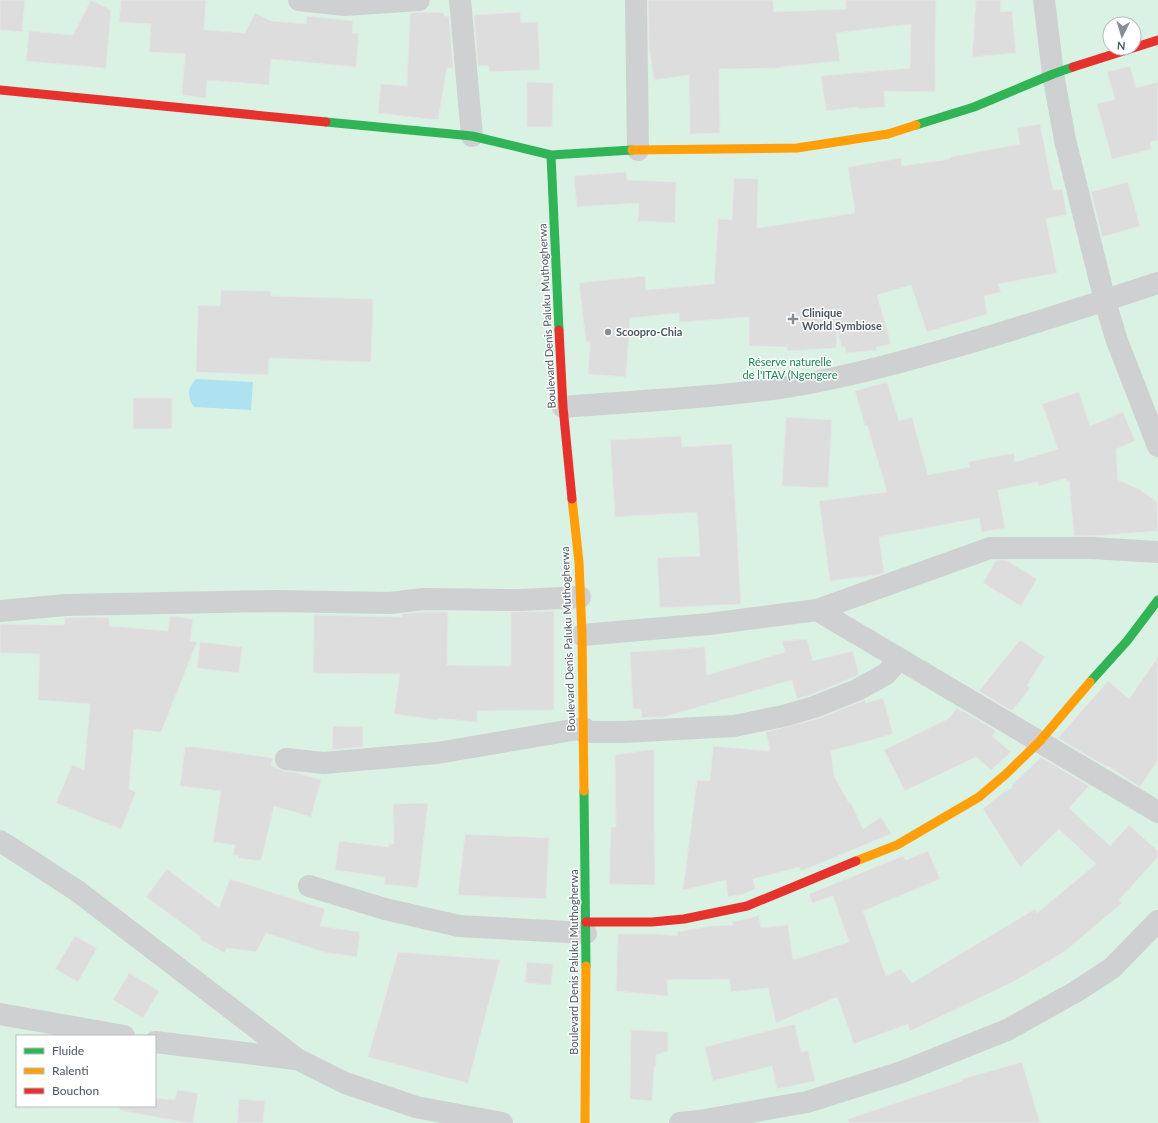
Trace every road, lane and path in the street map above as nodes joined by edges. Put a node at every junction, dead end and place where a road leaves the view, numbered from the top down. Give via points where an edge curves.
1 (299, 0) edge
2 (419, 0) edge
3 (460, 0) edge
4 (636, 0) edge
5 (1044, 0) edge
6 (1158, 40) edge
7 (1053, 74) junction
8 (0, 90) edge
9 (472, 136) junction
10 (638, 150) junction
11 (551, 155) junction
12 (1158, 283) edge
13 (1104, 301) junction
14 (563, 407) junction
15 (1158, 446) edge
16 (1158, 552) edge
17 (580, 597) junction
18 (1158, 600) edge
19 (817, 610) junction
20 (0, 611) edge
21 (582, 635) junction
22 (899, 659) junction
23 (584, 730) junction
24 (1039, 742) junction
25 (286, 759) dead end
26 (1158, 812) edge
27 (0, 841) edge
28 (309, 886) dead end
29 (1158, 921) edge
30 (586, 927) junction
31 (0, 1014) edge
32 (118, 1035) edge
33 (156, 1042) edge
34 (297, 1059) junction
35 (502, 1123) edge
36 (585, 1123) edge
37 (680, 1123) edge

1 - 2 street via 345,5
3 - 9 street
4 - 10 street
5 - 7 street
6 - 7 street
7 - 10 street via 974,107 888,134 797,148
7 - 13 street via 1065,140
8 - 9 street
9 - 11 street
10 - 11 street
11 - 14 street, Boulevard Denis Paluku Muthogherwa
12 - 13 street
13 - 14 street via 904,361 787,387
13 - 15 street
14 - 17 street, Boulevard Denis Paluku Muthogherwa via 579,562
16 - 19 street via 1092,548 990,548
17 - 20 street via 520,600 423,599 390,603 274,601 74,604
17 - 21 street, Boulevard Denis Paluku Muthogherwa
18 - 24 street via 1127,641
19 - 21 street via 709,624
19 - 22 street
21 - 23 street, Boulevard Denis Paluku Muthogherwa
22 - 23 street via 886,674 857,690 783,716 734,726 622,732
22 - 24 street
23 - 25 street via 437,753 324,763
23 - 30 street, Boulevard Denis Paluku Muthogherwa
24 - 26 street
24 - 30 street via 1006,774 978,796 926,828 897,845 800,885 747,906 684,919
27 - 34 street via 76,890
28 - 30 street via 385,909 460,926
29 - 37 street via 1112,968 1077,991 1007,1030 902,1072 807,1102
30 - 36 street, Boulevard Denis Paluku Muthogherwa
31 - 32 street
33 - 34 street
34 - 35 street via 345,1083 416,1106

